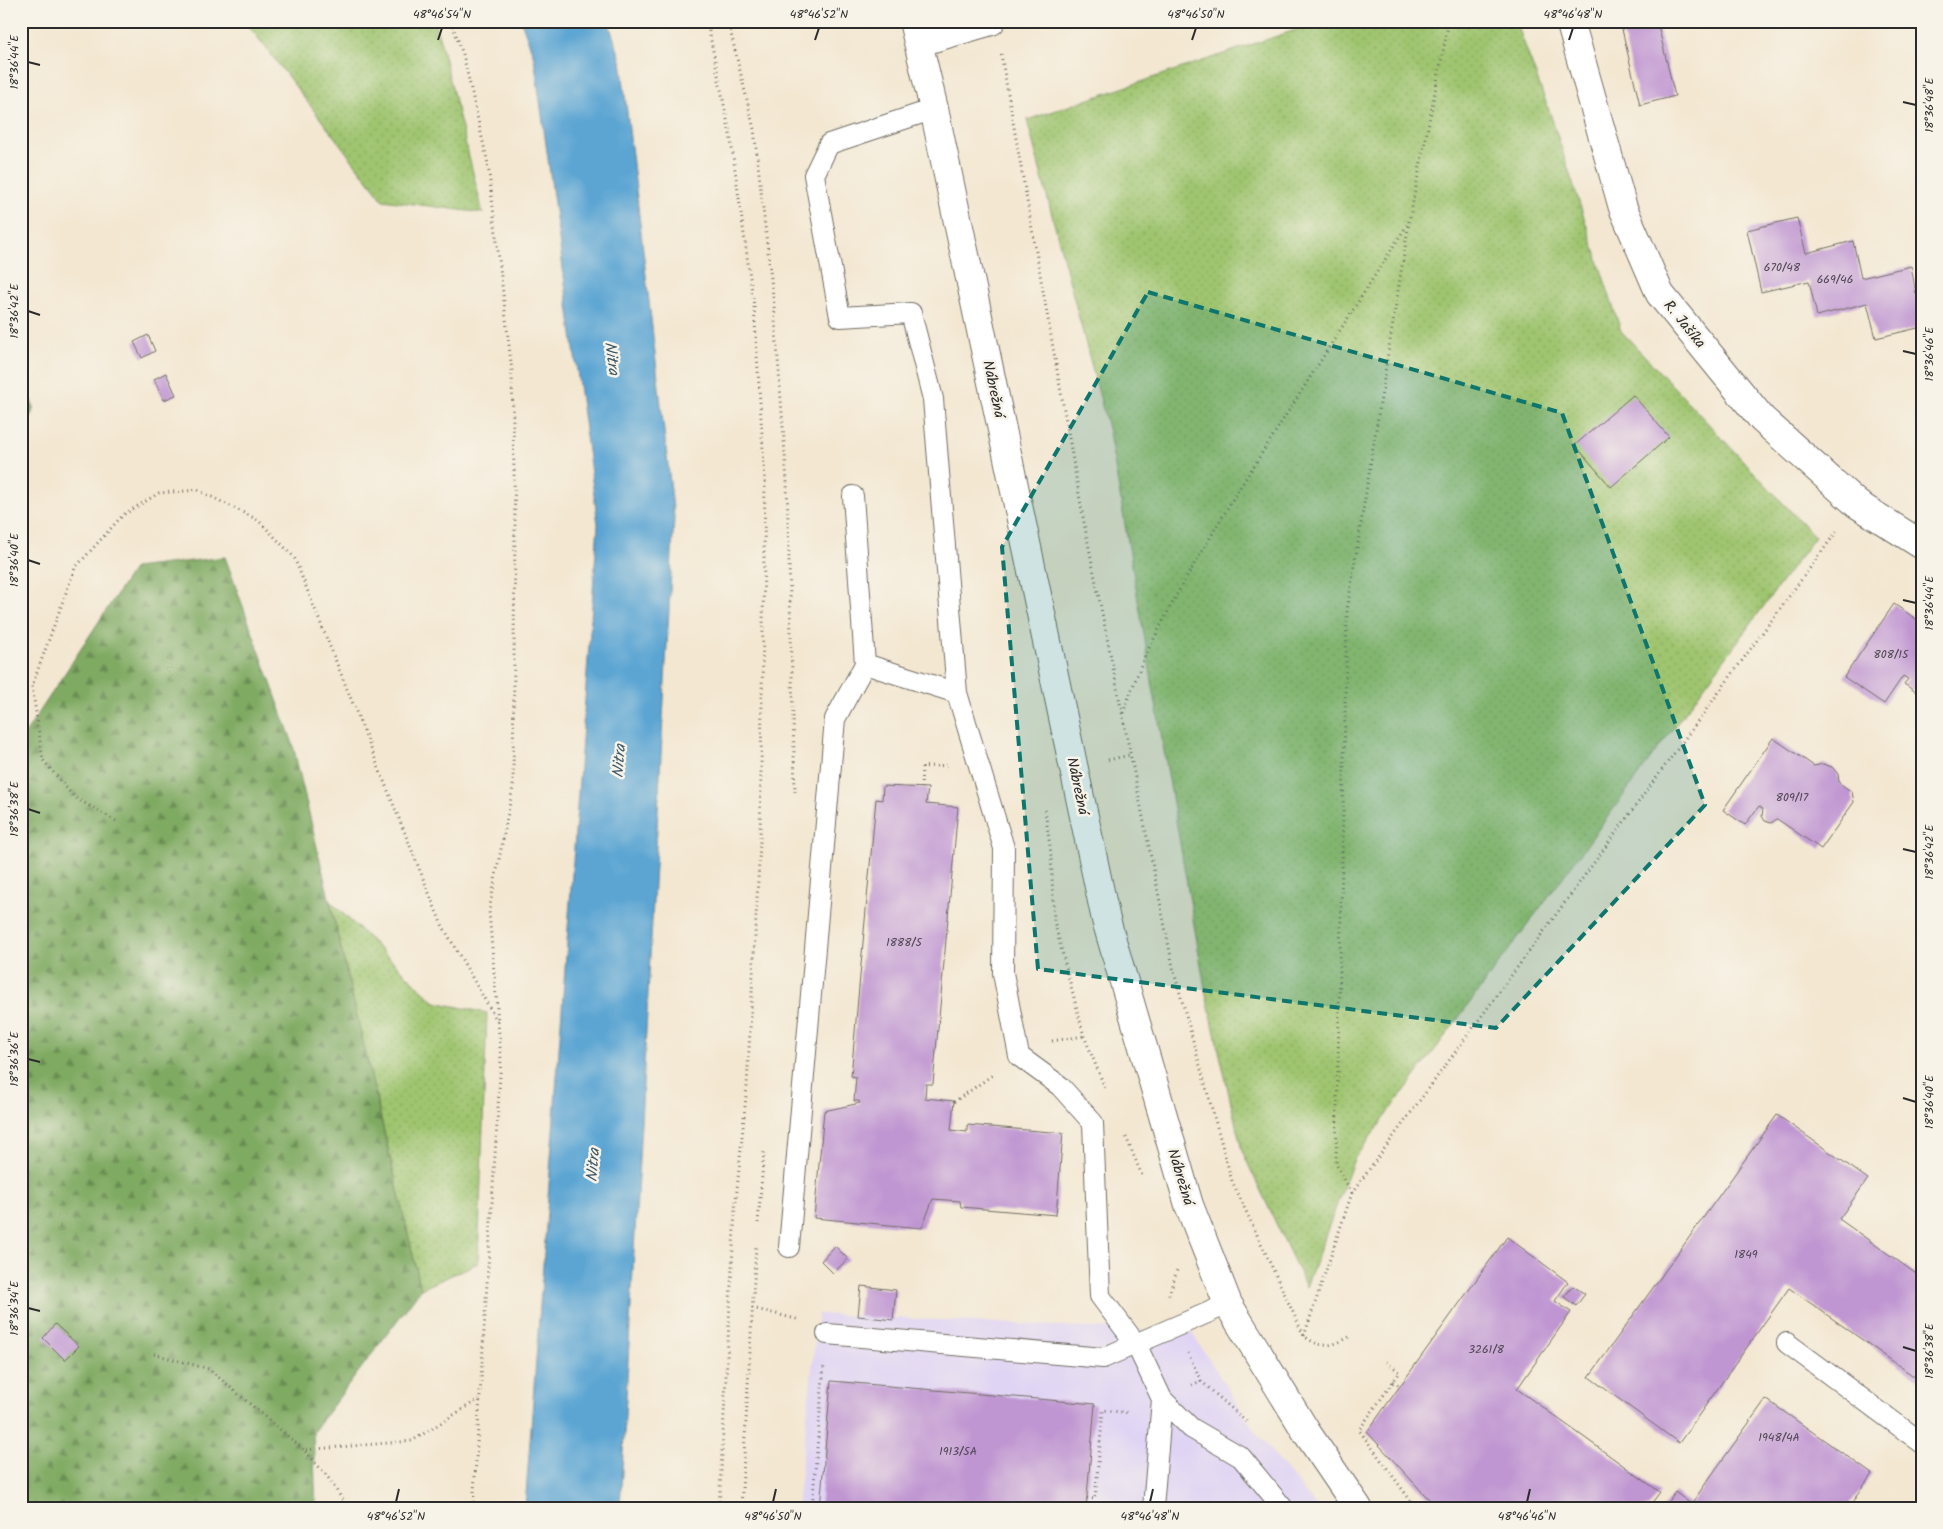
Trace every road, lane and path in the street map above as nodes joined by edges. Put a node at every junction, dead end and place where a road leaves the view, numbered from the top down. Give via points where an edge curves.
1 (451, 21) edge
2 (707, 21) edge
3 (728, 21) edge
4 (991, 21) edge
5 (1448, 21) edge
6 (1570, 21) edge
7 (916, 32) edge
8 (1000, 48) dead end
9 (934, 110) junction
10 (1409, 222) junction
11 (853, 496) dead end
12 (1857, 504) junction
13 (1922, 545) edge
14 (865, 664) junction
15 (957, 693) junction
16 (1122, 715) junction
17 (1130, 756) junction
18 (1105, 760) dead end
19 (922, 768) dead end
20 (921, 788) dead end
21 (796, 800) dead end
22 (116, 821) dead end
23 (498, 1024) junction
24 (765, 1143) dead end
25 (1352, 1193) junction
26 (757, 1231) dead end
27 (756, 1240) dead end
28 (788, 1247) dead end
29 (1228, 1304) junction
30 (752, 1308) junction
31 (827, 1334) junction
32 (1304, 1336) junction
33 (1349, 1337) dead end
34 (1786, 1343) dead end
35 (1136, 1344) junction
36 (154, 1354) dead end
37 (1386, 1362) dead end
38 (1394, 1381) junction
39 (1400, 1386) dead end
40 (480, 1399) junction
41 (1162, 1400) junction
42 (1102, 1419) dead end
43 (1922, 1443) edge
44 (304, 1450) junction
45 (1087, 1498) dead end
46 (21, 1504) edge
47 (23, 1508) edge
48 (348, 1508) edge
49 (473, 1508) edge
50 (719, 1508) edge
51 (741, 1508) edge
52 (812, 1508) edge
53 (1153, 1508) edge
54 (1283, 1508) edge
55 (1358, 1508) edge
56 (1416, 1508) edge

1 - 23 path via 463,54 488,164 512,371 515,525 513,787 489,911
2 - 50 path via 730,134 754,306 765,482 760,843
3 - 21 path via 754,129 774,305 787,481
4 - 7 street
5 - 10 path
6 - 12 street, R. Jašíka via 1623,208 1660,294 1762,419
7 - 9 street, Nábrežná
8 - 16 path
9 - 15 lane via 830,144 814,175 840,318 911,313 933,399
9 - 29 street, Nábrežná via 1106,920 1189,1205
10 - 16 path via 1234,497 1177,594 1143,660
10 - 25 path via 1348,611 1336,1164
11 - 14 lane
12 - 13 street, R. Jašíka
12 - 25 path
14 - 15 lane
14 - 28 lane via 835,719
15 - 35 lane via 1004,848 1004,973 1019,1056 1060,1086 1093,1123 1100,1296
16 - 17 path
17 - 18 path
17 - 32 path via 1174,972 1232,1181
19 - 20 path
22 - 23 path via 74,797 43,760 32,686 74,568 123,515 159,492 198,490 258,520 294,557 441,923
23 - 40 path via 501,1059
24 - 26 path
25 - 32 path
27 - 30 path
29 - 35 lane
29 - 55 street, Nábrežná via 1307,1433
30 - 31 path via 818,1325
30 - 51 path
31 - 35 lane via 1103,1358
31 - 52 path
32 - 33 path via 1316,1345 1335,1345
34 - 43 lane
35 - 41 lane
36 - 44 path via 209,1369
37 - 38 path via 1400,1372
38 - 39 path
38 - 56 path via 1359,1430
40 - 44 path via 412,1442
40 - 49 path
41 - 53 lane
41 - 54 lane via 1191,1428 1241,1457
42 - 45 path via 1095,1499
44 - 48 path
46 - 47 path

